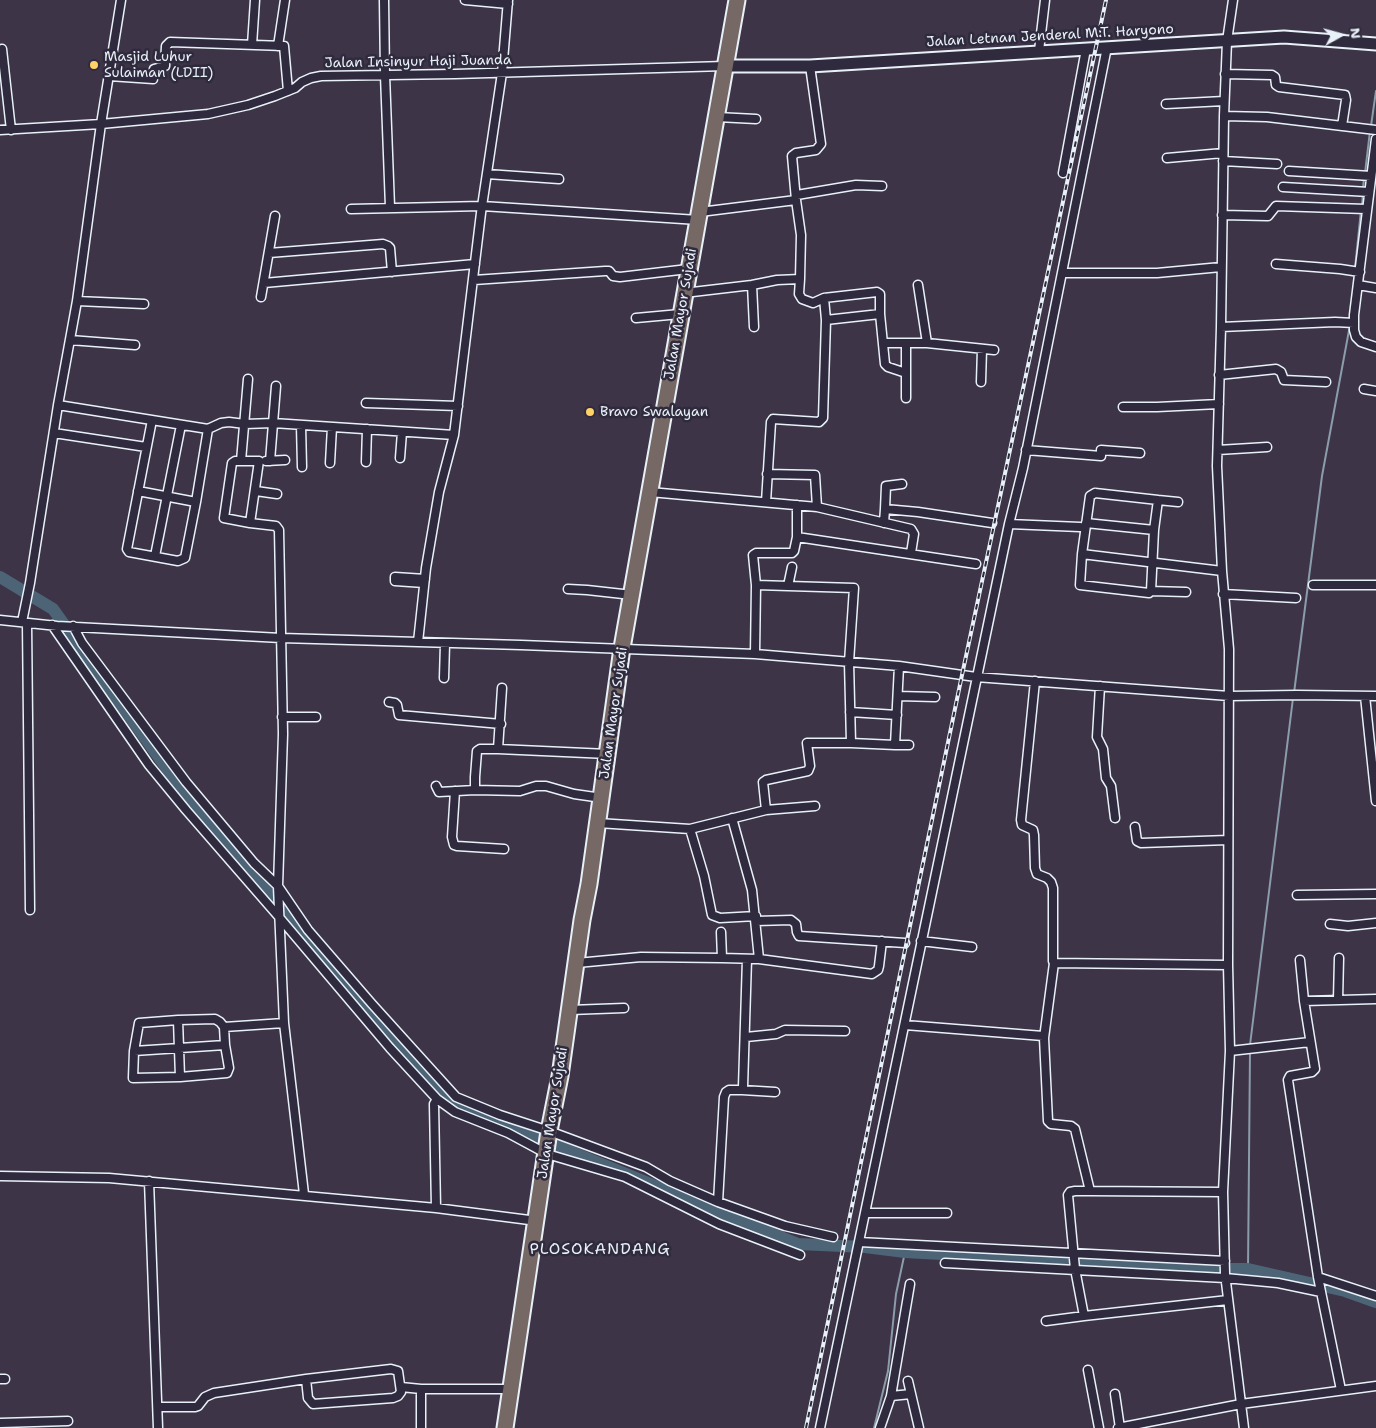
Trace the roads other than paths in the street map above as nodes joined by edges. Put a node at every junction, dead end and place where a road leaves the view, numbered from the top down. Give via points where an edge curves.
1 (121, 0) edge
2 (256, 0) edge
3 (286, 0) edge
4 (384, 0) edge
5 (464, 0) edge
6 (737, 0) edge
7 (1045, 0) edge
8 (1233, 0) edge
9 (508, 2) edge
10 (1227, 41) junction
11 (1376, 44) edge
12 (252, 45) junction
13 (278, 46) junction
14 (1107, 47) junction
15 (2, 49) dead end
16 (1086, 49) junction
17 (1039, 51) junction
18 (725, 66) junction
19 (810, 66) junction
20 (502, 73) junction
21 (1225, 74) junction
22 (385, 75) junction
23 (109, 76) junction
24 (288, 90) junction
25 (1224, 101) junction
26 (1166, 104) dead end
27 (1224, 116) junction
28 (716, 117) junction
29 (756, 119) dead end
30 (101, 124) junction
31 (1342, 126) junction
32 (0, 130) edge
33 (11, 130) junction
34 (1372, 130) edge
35 (1376, 139) edge
36 (1375, 149) edge
37 (1223, 157) junction
38 (1167, 158) dead end
39 (1277, 164) dead end
40 (1289, 171) dead end
41 (1064, 173) dead end
42 (487, 174) junction
43 (1365, 176) junction
44 (559, 179) dead end
45 (882, 186) dead end
46 (1283, 187) dead end
47 (1363, 191) junction
48 (796, 198) junction
49 (482, 206) junction
50 (390, 207) junction
51 (1362, 208) junction
52 (351, 209) dead end
53 (1222, 215) junction
54 (276, 216) dead end
55 (699, 216) junction
56 (269, 253) junction
57 (475, 264) junction
58 (1276, 264) dead end
59 (1221, 267) junction
60 (688, 269) junction
61 (392, 272) junction
62 (1360, 272) junction
63 (1062, 273) junction
64 (800, 279) junction
65 (474, 280) junction
66 (264, 283) junction
67 (752, 285) junction
68 (918, 285) dead end
69 (1358, 285) junction
70 (1376, 288) edge
71 (684, 293) junction
72 (261, 297) dead end
73 (824, 298) junction
74 (77, 301) junction
75 (144, 304) dead end
76 (680, 314) junction
77 (880, 314) junction
78 (636, 318) dead end
79 (826, 320) junction
80 (1351, 323) junction
81 (754, 327) dead end
82 (1221, 327) junction
83 (70, 340) junction
84 (883, 343) junction
85 (906, 343) junction
86 (927, 343) junction
87 (136, 345) dead end
88 (1376, 347) edge
89 (982, 349) junction
90 (994, 350) dead end
91 (906, 373) junction
92 (1219, 375) junction
93 (248, 379) dead end
94 (981, 382) dead end
95 (1326, 382) dead end
96 (276, 386) dead end
97 (1364, 389) dead end
98 (1376, 390) edge
99 (906, 398) dead end
100 (366, 403) dead end
101 (1219, 404) junction
102 (58, 405) junction
103 (458, 406) junction
104 (1123, 407) dead end
105 (152, 420) junction
106 (273, 423) junction
107 (245, 424) junction
108 (181, 425) junction
109 (300, 425) junction
110 (332, 427) junction
111 (208, 429) junction
112 (367, 429) junction
113 (402, 432) junction
114 (54, 433) junction
115 (454, 435) junction
116 (1267, 446) dead end
117 (146, 447) junction
118 (1026, 450) junction
119 (1218, 450) junction
120 (1140, 452) dead end
121 (400, 458) dead end
122 (285, 460) dead end
123 (241, 461) junction
124 (260, 461) junction
125 (270, 461) junction
126 (366, 462) dead end
127 (330, 463) dead end
128 (302, 467) dead end
129 (767, 474) junction
130 (902, 484) dead end
131 (138, 491) junction
132 (256, 491) junction
133 (650, 492) junction
134 (277, 494) dead end
135 (166, 497) junction
136 (1158, 500) junction
137 (196, 502) junction
138 (766, 502) junction
139 (1178, 502) dead end
140 (797, 505) junction
141 (817, 507) junction
142 (885, 509) junction
143 (250, 523) junction
144 (884, 523) junction
145 (992, 523) dead end
146 (1009, 524) junction
147 (1083, 525) junction
148 (1154, 530) junction
149 (797, 538) junction
150 (911, 553) junction
151 (1082, 554) junction
152 (155, 556) junction
153 (976, 564) dead end
154 (1152, 564) junction
155 (792, 567) dead end
156 (1222, 572) junction
157 (756, 585) junction
158 (1313, 585) dead end
159 (1376, 585) edge
160 (788, 586) junction
161 (568, 589) dead end
162 (1151, 591) junction
163 (1186, 592) dead end
164 (1224, 594) junction
165 (632, 595) junction
166 (1296, 598) dead end
167 (0, 620) edge
168 (24, 623) junction
169 (54, 626) junction
170 (71, 626) junction
171 (281, 638) junction
172 (418, 642) junction
173 (445, 644) junction
174 (622, 648) junction
175 (755, 654) junction
176 (849, 662) junction
177 (898, 666) junction
178 (976, 677) junction
179 (444, 678) dead end
180 (1035, 682) junction
181 (1100, 686) junction
182 (502, 688) dead end
183 (898, 696) junction
184 (1229, 696) junction
185 (1365, 696) junction
186 (1376, 696) edge
187 (935, 697) dead end
188 (390, 702) dead end
189 (850, 712) junction
190 (897, 715) junction
191 (282, 717) junction
192 (316, 717) dead end
193 (501, 724) junction
194 (851, 742) junction
195 (895, 745) junction
196 (909, 745) dead end
197 (498, 749) junction
198 (608, 754) junction
199 (436, 786) dead end
200 (1375, 786) edge
201 (475, 790) junction
202 (455, 791) junction
203 (602, 798) junction
204 (1376, 801) edge
205 (816, 806) dead end
206 (766, 810) junction
207 (732, 818) junction
208 (1115, 818) dead end
209 (598, 823) junction
210 (1135, 827) dead end
211 (690, 829) junction
212 (1228, 840) junction
213 (504, 849) dead end
214 (278, 888) junction
215 (1376, 894) edge
216 (1297, 895) dead end
217 (30, 910) dead end
218 (279, 915) junction
219 (756, 918) junction
220 (1330, 924) dead end
221 (1376, 924) edge
222 (721, 932) dead end
223 (882, 941) junction
224 (921, 941) junction
225 (906, 943) dead end
226 (972, 947) dead end
227 (722, 958) junction
228 (1338, 958) dead end
229 (747, 959) junction
230 (759, 960) junction
231 (1300, 960) dead end
232 (577, 963) junction
233 (1054, 963) junction
234 (1228, 965) junction
235 (1376, 999) edge
236 (1338, 1000) junction
237 (1304, 1001) junction
238 (624, 1008) dead end
239 (570, 1010) junction
240 (178, 1020) junction
241 (284, 1023) junction
242 (905, 1025) junction
243 (224, 1027) junction
244 (845, 1030) dead end
245 (746, 1037) junction
246 (1044, 1038) junction
247 (1310, 1042) junction
248 (225, 1045) junction
249 (179, 1048) junction
250 (134, 1051) junction
251 (1230, 1051) junction
252 (180, 1077) junction
253 (742, 1090) junction
254 (775, 1092) dead end
255 (438, 1099) junction
256 (549, 1132) junction
257 (547, 1152) junction
258 (0, 1176) edge
259 (149, 1181) junction
260 (1090, 1191) junction
261 (1223, 1192) junction
262 (304, 1194) junction
263 (718, 1202) junction
264 (436, 1208) junction
265 (947, 1212) dead end
266 (865, 1213) junction
267 (536, 1221) junction
268 (832, 1237) dead end
269 (859, 1243) junction
270 (800, 1255) dead end
271 (1073, 1256) junction
272 (945, 1263) dead end
273 (1075, 1270) junction
274 (1225, 1270) junction
275 (1318, 1278) junction
276 (910, 1284) dead end
277 (1321, 1290) junction
278 (1376, 1296) edge
279 (1228, 1300) junction
280 (1084, 1316) junction
281 (1046, 1321) dead end
282 (1088, 1370) dead end
283 (306, 1379) junction
284 (908, 1381) dead end
285 (1376, 1386) edge
286 (400, 1387) junction
287 (421, 1389) junction
288 (510, 1389) junction
289 (1341, 1390) junction
290 (911, 1394) junction
291 (1115, 1394) dead end
292 (890, 1396) junction
293 (1241, 1404) junction
294 (158, 1407) junction
295 (68, 1422) dead end
296 (0, 1423) edge
297 (158, 1428) edge
298 (421, 1428) edge
299 (504, 1428) edge
300 (820, 1428) edge
301 (880, 1428) edge
302 (919, 1428) edge
303 (1100, 1428) edge
304 (1119, 1428) edge
305 (1244, 1428) edge

1 - 23 street
2 - 12 street
3 - 13 street
4 - 22 street
5 - 9 street
6 - 18 highway, Jalan Mayor Sujadi
7 - 17 street
8 - 10 street
9 - 20 street
10 - 11 main road, Jalan Letnan Jenderal M.T. Haryono via 1284,37
10 - 14 main road, Jalan Letnan Jenderal M.T. Haryono
10 - 21 street
12 - 13 street
12 - 23 street via 170,42 166,46 165,66 154,69 153,79
13 - 24 street via 285,49
14 - 16 main road, Jalan Letnan Jenderal M.T. Haryono
14 - 63 street
15 - 33 street
16 - 17 main road, Jalan Letnan Jenderal M.T. Haryono
16 - 41 street
17 - 19 main road, Jalan Letnan Jenderal M.T. Haryono
18 - 19 main road, Jalan Letnan Jenderal M.T. Haryono
18 - 20 street, Jalan Insinyur Haji Juanda
18 - 28 highway, Jalan Mayor Sujadi
19 - 48 street via 821,144 816,150 792,156
20 - 22 street, Jalan Insinyur Haji Juanda
20 - 42 street
21 - 25 street
21 - 31 street via 1272,75 1279,87 1345,95
22 - 24 street, Jalan Insinyur Haji Juanda via 311,78
22 - 50 street
23 - 30 street
24 - 30 street, Jalan Insinyur Haji Juanda via 248,105 208,114
25 - 26 street
25 - 27 street
27 - 31 street via 1267,117
27 - 37 street
28 - 29 street
28 - 55 highway, Jalan Mayor Sujadi
30 - 33 street, Jalan Insinyur Haji Juanda
30 - 74 street
31 - 34 street
32 - 33 street, Jalan Insinyur Haji Juanda
35 - 36 street
36 - 43 street
37 - 38 street
37 - 39 street
37 - 53 street
40 - 43 street
42 - 44 street
42 - 49 street
43 - 47 street
45 - 48 street via 856,185
46 - 47 street
47 - 51 street
48 - 55 street
48 - 64 street via 801,235
49 - 50 street
49 - 55 street
49 - 57 street
50 - 52 street
51 - 53 street via 1276,206 1268,216
51 - 62 street
53 - 59 street
54 - 56 street
55 - 60 highway, Jalan Mayor Sujadi
56 - 61 street via 383,244 390,248
56 - 66 street
57 - 61 street
57 - 65 street
58 - 62 street
59 - 63 street via 1157,273
59 - 82 street
60 - 65 street via 620,277 605,271
60 - 71 highway, Jalan Mayor Sujadi
61 - 66 street
62 - 69 street
63 - 118 street
64 - 67 street
64 - 73 street via 802,299 813,303
65 - 103 street
66 - 72 street
67 - 71 street
67 - 81 street
68 - 86 street
69 - 70 street
69 - 80 street
71 - 76 highway, Jalan Mayor Sujadi
73 - 77 street via 877,292 880,294
73 - 79 street
74 - 75 street
74 - 83 street
76 - 78 street
76 - 133 highway, Jalan Mayor Sujadi
77 - 79 street
77 - 84 street
79 - 129 street via 823,418 819,422 772,419
80 - 82 street
80 - 88 street via 1361,342
82 - 92 street
83 - 87 street
83 - 102 street
84 - 85 street
84 - 91 street via 885,364
85 - 86 street
85 - 91 street
86 - 89 street
89 - 90 street
89 - 94 street
91 - 99 street
92 - 95 street via 1276,369 1280,370 1284,380
92 - 101 street
93 - 107 street
96 - 106 street
97 - 98 street
100 - 103 street
101 - 104 street
101 - 119 street
102 - 105 street
102 - 114 street
103 - 115 street
105 - 108 street
105 - 117 street
106 - 107 street
106 - 109 street
106 - 125 street
107 - 111 street via 221,423
107 - 123 street
108 - 111 street
108 - 135 street
109 - 110 street
109 - 128 street
110 - 112 street
110 - 127 street
111 - 137 street
112 - 113 street
112 - 126 street
113 - 115 street
113 - 121 street
114 - 117 street
114 - 168 street
115 - 172 street via 439,492 424,581
116 - 119 street
117 - 131 street
118 - 120 street via 1100,460 1101,450
118 - 146 street
119 - 156 street
122 - 125 street
123 - 124 street
123 - 143 street via 232,463 223,517
124 - 125 street
124 - 132 street
129 - 138 street
129 - 141 street via 815,475
130 - 142 street via 886,486
131 - 135 street
131 - 152 street via 128,551
132 - 134 street
132 - 143 street
133 - 138 street
133 - 165 highway, Jalan Mayor Sujadi
135 - 137 street
135 - 152 street
136 - 139 street
136 - 147 street via 1093,494
136 - 148 street
137 - 152 street via 184,558
138 - 140 street
140 - 141 street
140 - 149 street
141 - 144 street
142 - 144 street
142 - 145 street
143 - 171 street via 276,526 279,530
144 - 150 street via 913,531
146 - 147 street
146 - 178 street
147 - 148 street
147 - 151 street
148 - 154 street
149 - 150 street
149 - 157 street via 792,553 753,555
150 - 153 street
151 - 154 street
151 - 162 street via 1081,586
154 - 156 street
154 - 162 street
155 - 160 street
156 - 164 street
157 - 160 street
157 - 175 street
158 - 159 street
160 - 176 street via 854,588
161 - 165 street
162 - 163 street
164 - 166 street
164 - 184 street
165 - 174 highway, Jalan Mayor Sujadi
167 - 168 street
168 - 169 street
168 - 217 street
169 - 170 street
169 - 218 street via 149,765
170 - 171 street
170 - 214 street via 186,782
171 - 172 street
171 - 191 street
172 - 173 street
173 - 174 street
173 - 179 street
174 - 175 street
174 - 198 highway, Jalan Mayor Sujadi
175 - 176 street
176 - 177 street
176 - 189 street
177 - 178 street
177 - 183 street
178 - 180 street
178 - 224 street
180 - 181 street
180 - 233 street via 1021,820 1022,825 1033,830 1037,874 1047,878 1053,888
181 - 184 street
181 - 208 street via 1097,737 1103,749
182 - 193 street
183 - 187 street
183 - 190 street
184 - 185 street
184 - 212 street
185 - 186 street
185 - 200 street
188 - 193 street via 397,705 399,715
189 - 190 street
189 - 194 street
190 - 195 street
191 - 192 street
191 - 214 street
193 - 197 street
194 - 195 street
194 - 206 street via 807,743 808,771 763,782
195 - 196 street
197 - 198 street
197 - 201 street via 476,752
198 - 203 highway, Jalan Mayor Sujadi
199 - 202 street via 439,792
200 - 204 street
201 - 202 street
201 - 203 street via 520,791 546,786
202 - 213 street via 454,845
203 - 209 highway, Jalan Mayor Sujadi
205 - 206 street
206 - 207 street
207 - 211 street
207 - 219 street via 751,882
209 - 211 street
209 - 232 highway, Jalan Mayor Sujadi
210 - 212 street via 1137,841 1141,843
211 - 219 street via 712,915
212 - 234 street
214 - 218 street
214 - 256 street via 308,930 456,1097
215 - 216 street
218 - 241 street
218 - 255 street via 390,1048
219 - 223 street via 791,920 800,936
219 - 230 street
220 - 221 street
222 - 227 street
223 - 225 street
223 - 230 street via 878,970 872,974
224 - 226 street
224 - 242 street
227 - 229 street
227 - 232 street via 642,957
228 - 236 street
229 - 230 street
229 - 245 street
231 - 237 street
232 - 239 highway, Jalan Mayor Sujadi
233 - 234 street
233 - 246 street
234 - 251 street
235 - 236 street
236 - 237 street
237 - 247 street
238 - 239 street
239 - 256 highway, Jalan Mayor Sujadi
240 - 243 street via 214,1019
240 - 249 street
240 - 250 street via 140,1023
241 - 243 street
241 - 262 street
242 - 246 street via 1041,1035
242 - 266 street
243 - 248 street
244 - 245 street via 789,1030
245 - 253 street
246 - 260 street via 1048,1121 1075,1129
247 - 251 street
247 - 275 street via 1315,1069 1290,1076 1288,1080
248 - 249 street
248 - 252 street via 227,1073
249 - 250 street
249 - 252 street
250 - 252 street via 134,1078
251 - 261 street
253 - 254 street
253 - 263 street via 729,1090 724,1097
255 - 257 street via 456,1112
255 - 264 street via 434,1104
256 - 257 highway, Jalan Mayor Sujadi
256 - 263 street via 646,1167
257 - 267 highway, Jalan Mayor Sujadi
257 - 270 street via 625,1177 719,1224
258 - 259 street
259 - 262 street
259 - 294 street
260 - 261 street
260 - 271 street via 1075,1191 1068,1195
261 - 274 street
262 - 264 street
263 - 268 street via 785,1226
264 - 267 street
265 - 266 street
266 - 269 street
267 - 288 highway, Jalan Mayor Sujadi
269 - 271 street
269 - 300 street
271 - 273 street
271 - 274 street
272 - 273 street
273 - 274 street
273 - 280 street
274 - 277 street
274 - 279 street
275 - 277 street
275 - 278 street
276 - 292 street
277 - 289 street
279 - 280 street
279 - 293 street
280 - 281 street
282 - 303 street
283 - 286 street via 396,1370 400,1375
283 - 286 street via 308,1398 313,1404 393,1398 400,1394
283 - 294 street via 214,1393 195,1407
284 - 290 street
285 - 289 street
286 - 287 street
287 - 288 street
287 - 298 street
288 - 299 highway, Jalan Mayor Sujadi
289 - 293 street
290 - 292 street
290 - 302 street
291 - 304 street
292 - 301 street
293 - 304 street
293 - 305 street
294 - 297 street
295 - 296 street

